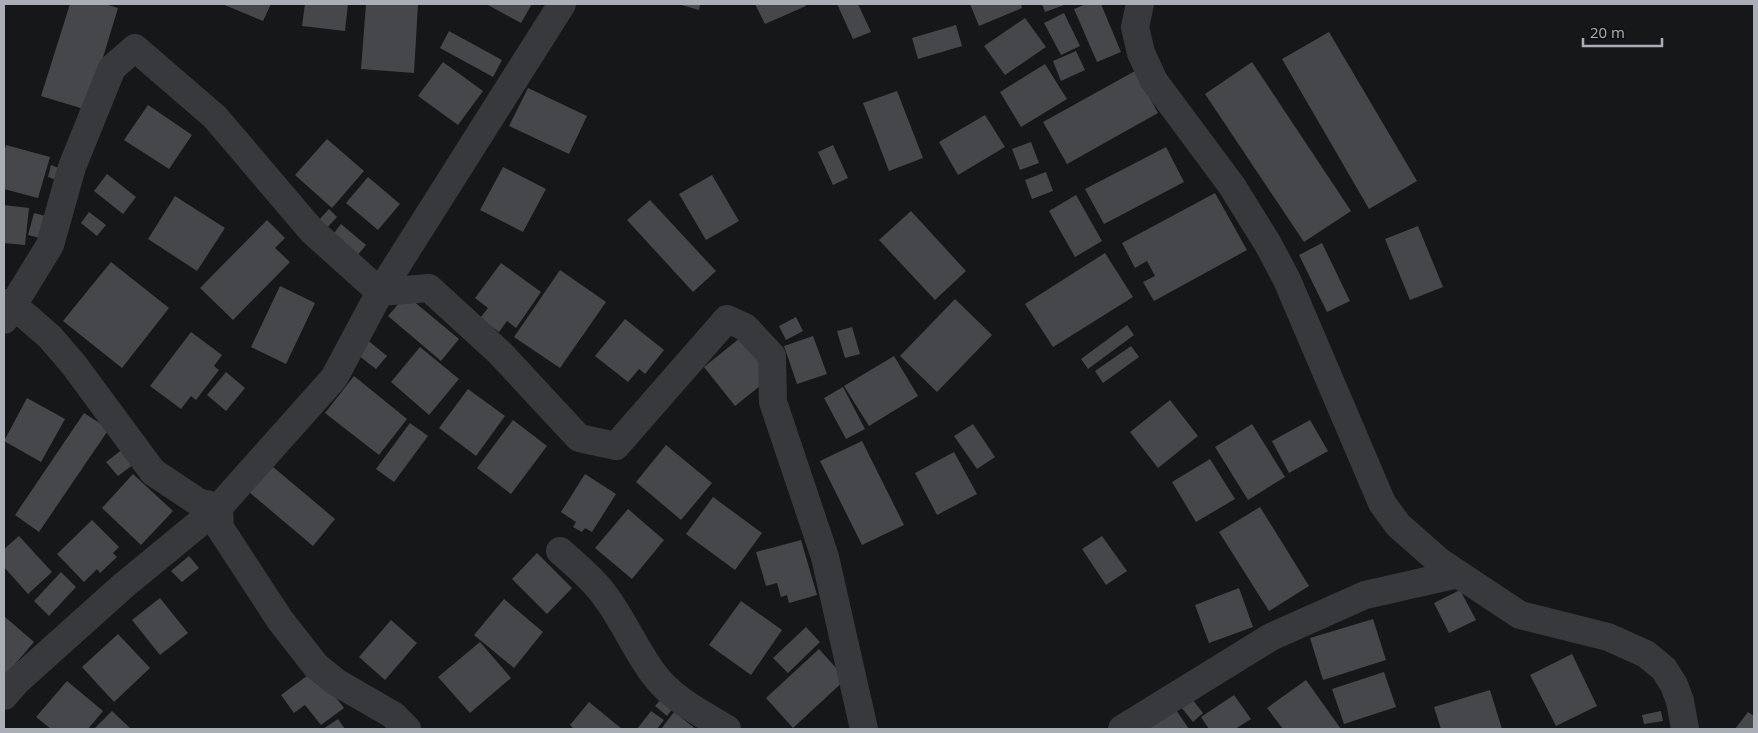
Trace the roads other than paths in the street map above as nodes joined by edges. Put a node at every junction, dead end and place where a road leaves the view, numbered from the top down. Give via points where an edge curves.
1 (562, 4) edge
2 (1140, 4) edge
3 (380, 292) junction
4 (6, 310) edge
5 (219, 507) junction
6 (560, 551) dead end
7 (1458, 574) junction
8 (4, 696) edge
9 (407, 729) edge
10 (727, 729) edge
11 (864, 729) edge
12 (1122, 729) edge
13 (1685, 729) edge

1 - 3 street
2 - 7 street via 1134,27 1140,53 1154,81 1232,186 1268,244 1287,280 1382,503 1398,525
3 - 4 street via 312,231 215,117 135,48 112,68 72,167 50,245
3 - 5 street via 334,378
3 - 11 street via 429,288 500,353 579,438 616,446 727,319 745,327 772,356 773,402 825,557
4 - 5 street via 27,317 50,337 153,472 198,502
5 - 8 street via 116,592 17,680
5 - 9 street via 220,528 280,620 316,666 336,682 393,715
6 - 10 street via 608,599 664,685 685,703
7 - 12 street via 1365,595 1271,637
7 - 13 street via 1520,615 1608,638 1646,654 1664,669 1674,685

